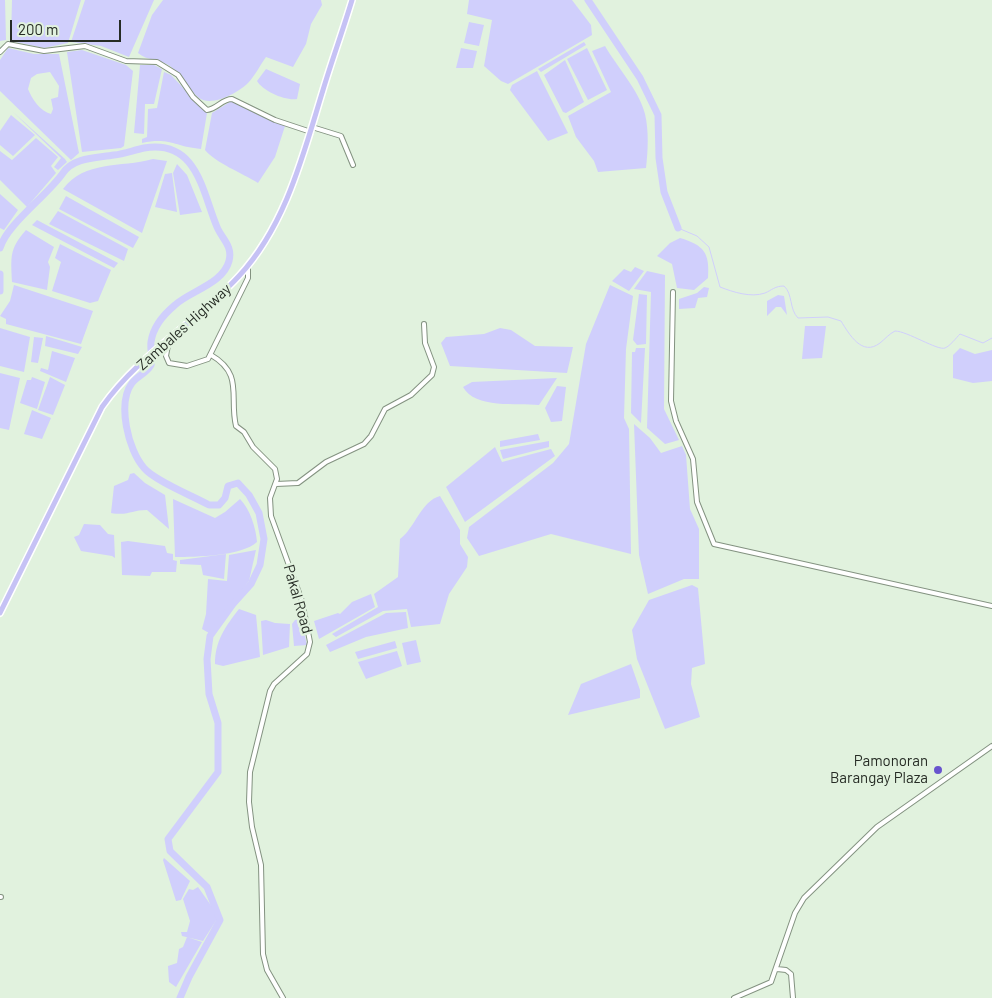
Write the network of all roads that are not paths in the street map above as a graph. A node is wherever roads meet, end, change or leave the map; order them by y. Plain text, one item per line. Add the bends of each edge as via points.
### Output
1 (352, 0) edge
2 (0, 52) edge
3 (311, 130) junction
4 (353, 164) dead end
5 (248, 265) junction
6 (673, 292) dead end
7 (424, 324) dead end
8 (169, 340) junction
9 (211, 355) junction
10 (276, 484) junction
11 (992, 606) edge
12 (0, 613) edge
13 (992, 746) edge
14 (777, 969) junction
15 (283, 998) edge
16 (734, 998) edge
17 (793, 998) edge

1 - 3 main road, Zambales Highway
2 - 3 street via 8,44 44,51 78,46 126,61 157,62 178,75 207,110 232,99 275,120
3 - 4 street via 341,136
3 - 5 main road, Zambales Highway via 283,209
5 - 8 main road, Zambales Highway via 210,306
5 - 9 street via 248,278
6 - 11 street via 672,412 693,458 697,502 714,544
7 - 10 street via 425,343 434,367 432,375 411,395 385,409 364,444 326,462 298,483
8 - 9 street via 166,359 174,365 196,365
8 - 12 main road, Zambales Highway via 111,394 97,414
9 - 10 street via 226,365 231,376 236,426 274,466
10 - 15 street, Pakal Road via 270,498 271,516 302,601 310,642 307,654 270,691 250,772 252,828 261,865 263,954 267,970
13 - 14 street via 877,827 804,898 795,913
14 - 16 street via 768,985
14 - 17 street via 791,974

